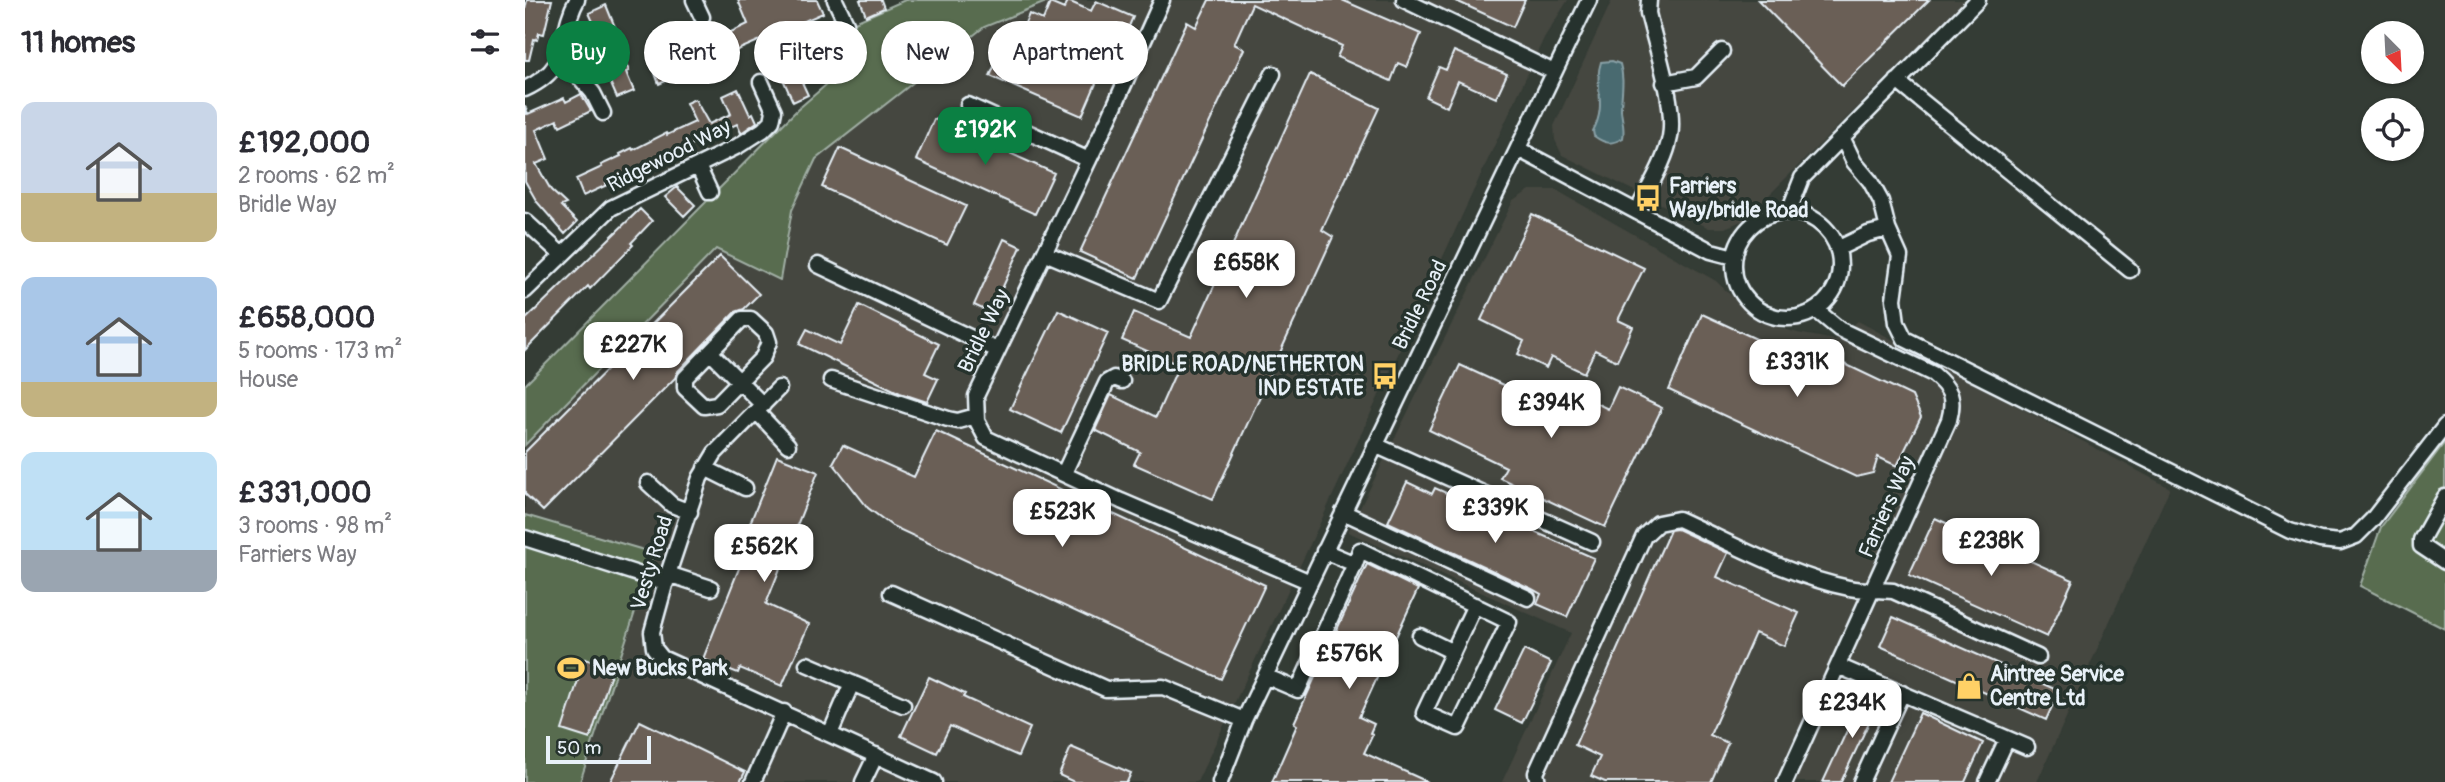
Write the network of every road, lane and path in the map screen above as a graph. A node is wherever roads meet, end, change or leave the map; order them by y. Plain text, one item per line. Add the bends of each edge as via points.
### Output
1 (577, 0) edge
2 (694, 0) edge
3 (835, 0) edge
4 (1162, 0) edge
5 (1404, 0) edge
6 (1589, 0) edge
7 (1649, 0) edge
8 (1978, 0) edge
9 (702, 18) dead end
10 (569, 21) edge
11 (845, 21) edge
12 (1722, 51) dead end
13 (1554, 72) junction
14 (1273, 74) dead end
15 (546, 76) edge
16 (1897, 82) junction
17 (1664, 83) junction
18 (586, 84) edge
19 (762, 84) edge
20 (525, 89) edge
21 (968, 105) dead end
22 (603, 113) dead end
23 (1842, 137) junction
24 (1518, 149) junction
25 (1089, 160) junction
26 (698, 166) junction
27 (710, 192) dead end
28 (1789, 211) junction
29 (1637, 212) junction
30 (525, 221) edge
31 (1888, 229) junction
32 (1839, 248) junction
33 (1045, 253) junction
34 (562, 254) junction
35 (1734, 257) junction
36 (818, 265) dead end
37 (2130, 270) dead end
38 (525, 290) edge
39 (1816, 310) junction
40 (997, 350) junction
41 (710, 352) junction
42 (739, 380) junction
43 (831, 380) dead end
44 (1122, 381) dead end
45 (779, 388) dead end
46 (760, 408) junction
47 (976, 416) junction
48 (2445, 426) edge
49 (1375, 445) junction
50 (788, 446) dead end
51 (705, 468) junction
52 (1064, 473) junction
53 (648, 482) dead end
54 (745, 488) dead end
55 (2445, 496) edge
56 (690, 512) junction
57 (1343, 512) junction
58 (525, 538) edge
59 (1592, 542) dead end
60 (1324, 551) junction
61 (2445, 562) edge
62 (1355, 564) junction
63 (667, 579) junction
64 (1310, 582) junction
65 (711, 588) dead end
66 (1873, 588) junction
67 (891, 593) dead end
68 (1528, 598) dead end
69 (1475, 606) junction
70 (1420, 636) dead end
71 (1453, 652) junction
72 (2038, 657) dead end
73 (807, 664) dead end
74 (1838, 666) junction
75 (1265, 676) junction
76 (852, 683) junction
77 (1902, 693) junction
78 (903, 705) dead end
79 (784, 712) junction
80 (1244, 720) junction
81 (830, 734) junction
82 (2007, 739) junction
83 (2027, 747) dead end
84 (876, 755) junction
85 (1225, 780) edge
86 (753, 782) edge
87 (863, 782) edge
88 (934, 782) edge
89 (1538, 782) edge
90 (1785, 782) edge
91 (1861, 782) edge
92 (1987, 782) edge

1 - 10 street
2 - 9 street
3 - 11 street
4 - 25 street, Bridle Way
5 - 13 street
6 - 13 street, Bridle Road
7 - 17 street
8 - 16 street
12 - 17 street via 1696,77
13 - 24 street, Bridle Road
14 - 33 street via 1159,301
15 - 20 street
16 - 23 street
16 - 37 street
17 - 29 street via 1671,113 1670,135
18 - 22 street
19 - 26 street, Ridgewood Way via 774,111 772,121 738,146
21 - 25 street
23 - 28 street via 1803,178
23 - 31 street via 1881,201
24 - 29 street
24 - 49 street, Bridle Road
25 - 33 street, Bridle Way
26 - 27 street
26 - 34 street, Ridgewood Way via 620,201
28 - 32 street via 1813,218 1828,229
28 - 35 street via 1763,217 1749,227
29 - 35 street via 1711,251
30 - 34 street
31 - 32 street
31 - 48 street via 1900,256 1894,299 1905,339 2290,531 2340,542 2356,536
32 - 39 street via 1838,282
33 - 40 street, Bridle Way
34 - 38 street, Ridgewood Way
35 - 39 street via 1738,286 1748,302 1763,313 1795,318
36 - 40 street
39 - 66 street, Farriers Way via 1839,329 1933,374 1946,385 1953,404
40 - 47 street, Bridle Way via 976,396
41 - 42 street
41 - 42 street via 685,377 685,388 704,406 717,404
41 - 42 street via 742,319 751,319 766,333 769,342 763,357
42 - 46 street
43 - 47 street via 948,419
44 - 52 street via 1114,378 1107,382
45 - 46 street, Vesty Road
46 - 50 street
46 - 51 street, Vesty Road
47 - 52 street via 986,438
49 - 57 street, Bridle Road
49 - 59 street
51 - 54 street
51 - 56 street, Vesty Road
52 - 64 street
53 - 56 street via 672,505
55 - 61 street via 2421,546
56 - 63 street, Vesty Road
57 - 60 street, Bridle Road
57 - 68 street
58 - 63 street
60 - 62 street
60 - 64 street, Bridle Road
62 - 69 street via 1360,550
62 - 75 street via 1298,690
63 - 65 street
63 - 79 street, Vesty Road via 652,632 654,648 662,658
64 - 75 street, Bridle Road
66 - 72 street via 1893,591
66 - 74 street, Farriers Way
66 - 89 street via 1853,589 1800,575 1678,519 1658,523 1638,549 1536,774
67 - 80 street via 1106,689 1163,687
69 - 71 street
69 - 71 street via 1509,622 1458,728 1424,713
70 - 71 street
73 - 76 street
74 - 77 street
74 - 90 street, Farriers Way
75 - 80 street, Bridle Road
76 - 78 street
76 - 81 street
77 - 82 street
77 - 91 street
79 - 81 street, Vesty Road
79 - 86 street
80 - 85 street, Bridle Road
81 - 84 street, Vesty Road
82 - 83 street
82 - 92 street
84 - 87 street
84 - 88 street, Vesty Road

